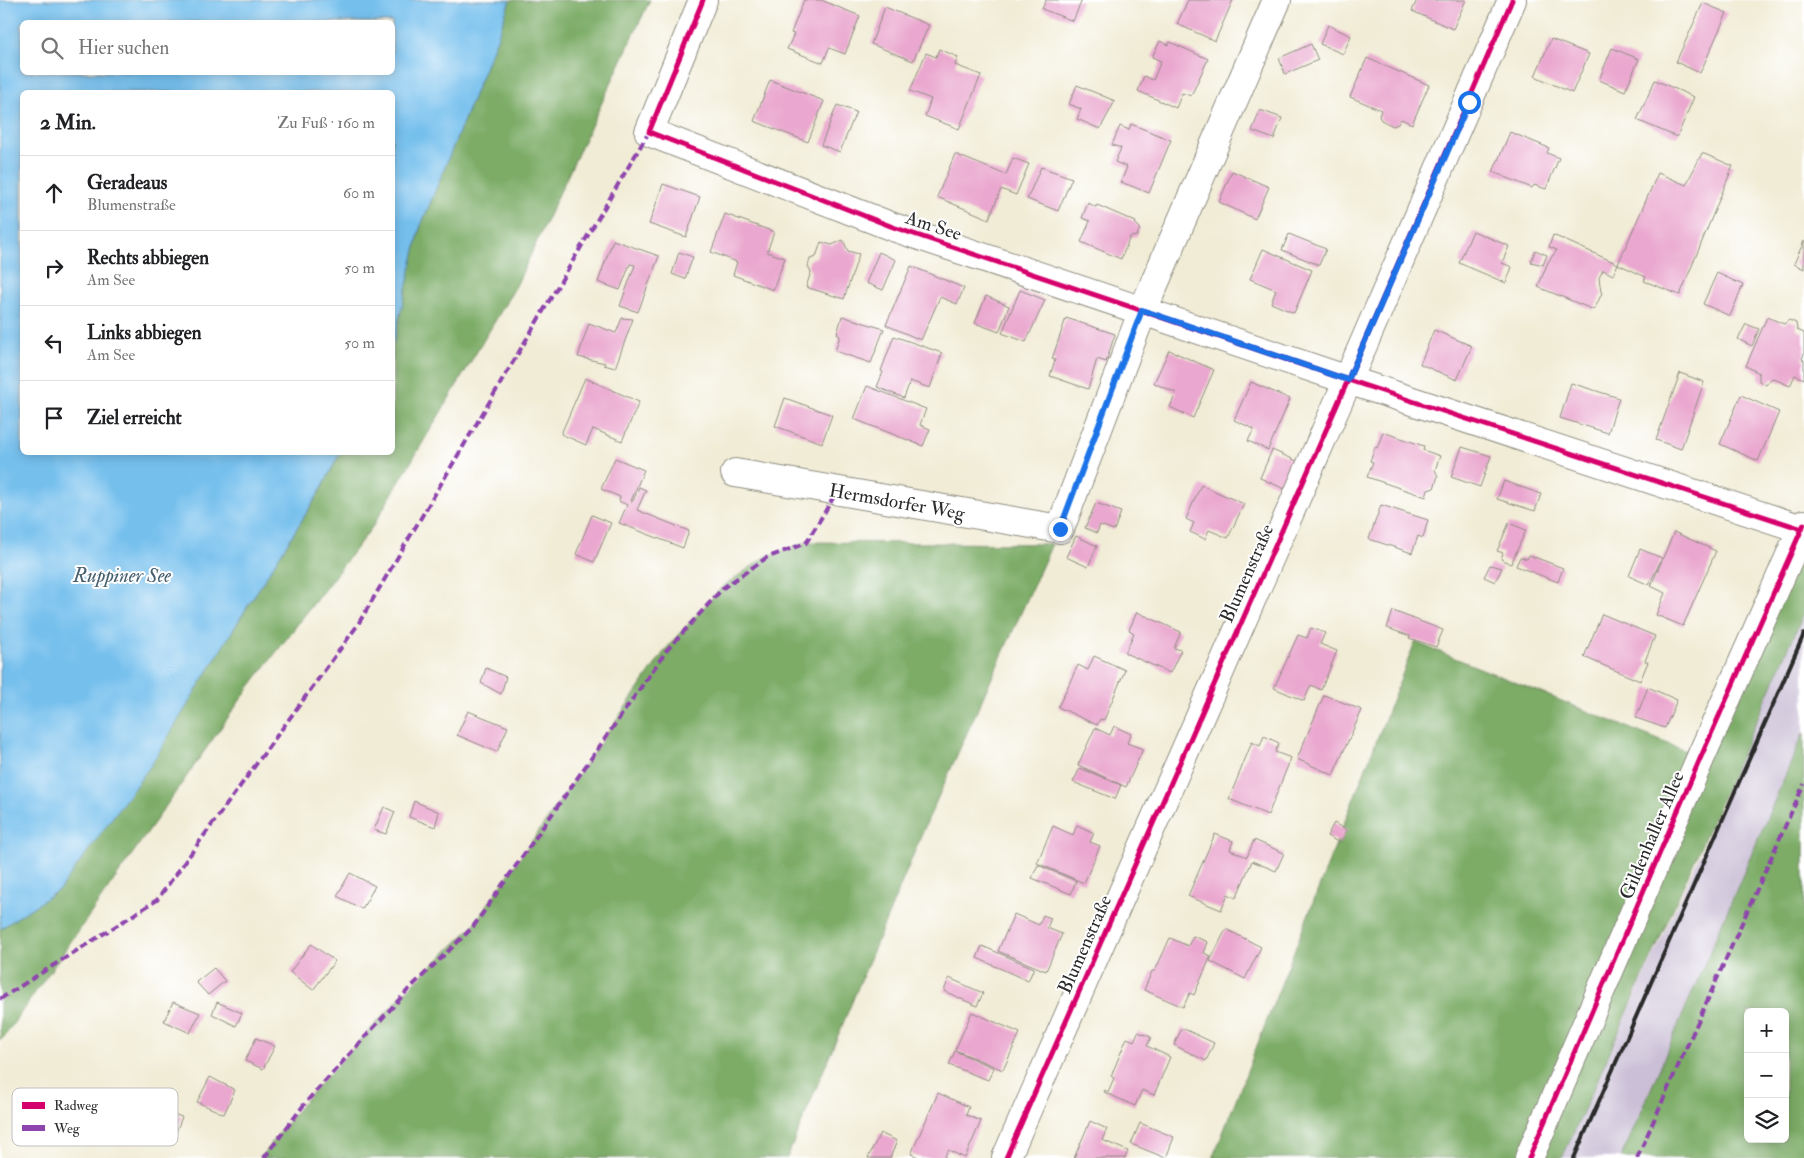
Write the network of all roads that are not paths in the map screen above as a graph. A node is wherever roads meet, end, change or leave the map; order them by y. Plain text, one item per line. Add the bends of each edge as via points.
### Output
1 (703, 0) edge
2 (1278, 0) edge
3 (1512, 0) edge
4 (1142, 310) junction
5 (1348, 380) junction
6 (735, 473) dead end
7 (1803, 526) edge
8 (1006, 1158) edge
9 (1529, 1158) edge

1 - 4 street, Am See via 649,132 893,227
2 - 4 street
3 - 5 street, Blumenstraße
4 - 5 street, Am See
4 - 6 street, Hermsdorfer Weg via 1060,529
5 - 7 street, Am See
5 - 8 street, Blumenstraße
7 - 9 street, Gildenhaller Allee

